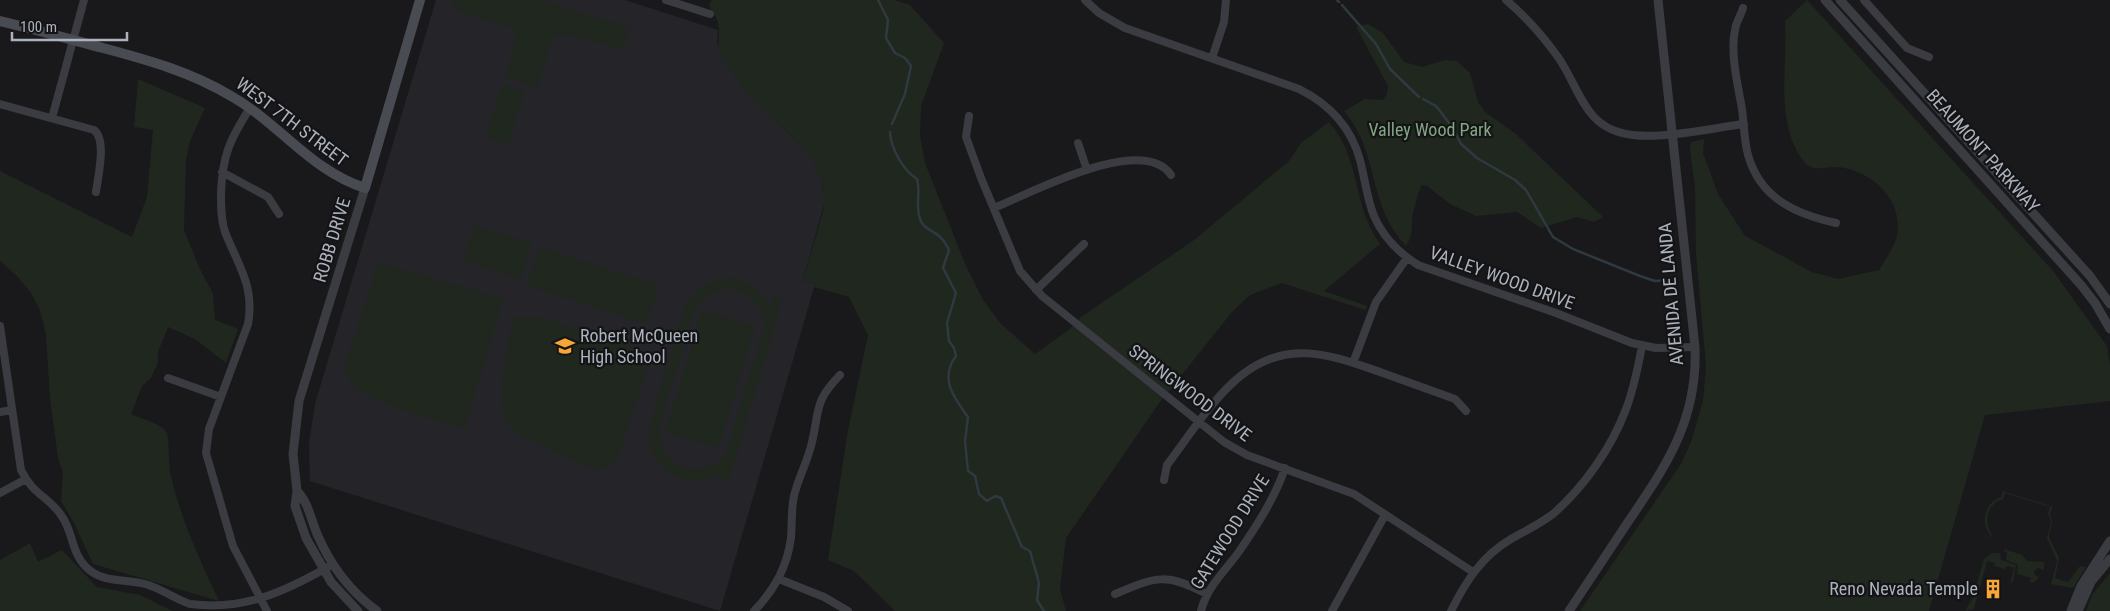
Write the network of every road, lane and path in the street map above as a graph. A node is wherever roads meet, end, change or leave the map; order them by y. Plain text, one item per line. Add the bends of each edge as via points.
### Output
1 (84, 0) edge
2 (420, 0) edge
3 (666, 0) edge
4 (1086, 0) edge
5 (1226, 0) edge
6 (1506, 0) edge
7 (1658, 0) edge
8 (1825, 0) edge
9 (1840, 0) edge
10 (1864, 0) edge
11 (1743, 8) dead end
12 (710, 14) dead end
13 (0, 21) edge
14 (74, 40) junction
15 (1929, 57) dead end
16 (1212, 58) junction
17 (0, 104) edge
18 (250, 108) junction
19 (969, 116) dead end
20 (52, 118) junction
21 (1744, 124) junction
22 (1673, 133) junction
23 (1078, 143) dead end
24 (1087, 170) junction
25 (222, 172) junction
26 (1171, 175) dead end
27 (365, 188) junction
28 (96, 192) dead end
29 (994, 208) junction
30 (278, 214) dead end
31 (1836, 223) dead end
32 (1084, 244) dead end
33 (1407, 258) junction
34 (1036, 290) junction
35 (2110, 304) edge
36 (0, 326) edge
37 (2110, 329) edge
38 (1642, 346) junction
39 (1695, 347) junction
40 (1353, 363) junction
41 (840, 374) dead end
42 (168, 378) dead end
43 (221, 397) junction
44 (12, 410) junction
45 (1466, 411) dead end
46 (0, 412) edge
47 (1199, 423) junction
48 (1285, 468) junction
49 (26, 479) junction
50 (1164, 480) dead end
51 (296, 491) junction
52 (0, 493) edge
53 (1385, 515) junction
54 (2110, 541) edge
55 (2110, 560) edge
56 (333, 564) junction
57 (323, 570) junction
58 (1473, 572) junction
59 (779, 580) junction
60 (1115, 594) dead end
61 (1207, 594) junction
62 (262, 602) junction
63 (268, 611) edge
64 (358, 611) edge
65 (377, 611) edge
66 (754, 611) edge
67 (848, 611) edge
68 (1200, 611) edge
69 (1332, 611) edge
70 (1451, 611) edge
71 (1569, 611) edge
72 (2071, 611) edge
73 (2078, 611) edge

1 - 14 street
2 - 27 main road, ROBB DRIVE
3 - 12 street
4 - 16 street, VALLEY WOOD DRIVE via 1099,13 1125,28
5 - 16 street via 1224,22
6 - 22 street via 1556,55 1580,100 1602,124 1633,135
7 - 22 street, AVENIDA DE LANDA
8 - 37 street, BEAUMONT PARKWAY via 2081,285 2096,303
9 - 35 street, BEAUMONT PARKWAY via 2090,276
10 - 15 street via 1908,48
11 - 21 street via 1735,30 1736,84
13 - 14 main road, WEST 7TH STREET
14 - 18 main road, WEST 7TH STREET via 188,74
14 - 20 street
16 - 33 street, VALLEY WOOD DRIVE via 1299,89 1332,111 1355,146 1375,217 1390,242
17 - 20 street
18 - 25 street via 231,138
18 - 27 main road, WEST 7TH STREET via 318,165 344,181
19 - 29 street, SPRINGWOOD DRIVE via 966,127 969,148
20 - 28 street via 94,130 100,137
21 - 22 street
21 - 31 street via 1748,154 1758,179 1776,200 1807,216
22 - 39 street, AVENIDA DE LANDA
23 - 24 street
24 - 26 street via 1122,160 1143,160 1159,163
24 - 29 street
25 - 30 street via 268,197
25 - 43 street via 222,220 246,278 251,301 248,324
27 - 51 street, ROBB DRIVE via 299,401 293,441
29 - 34 street, SPRINGWOOD DRIVE via 1020,271
32 - 34 street
33 - 38 street, VALLEY WOOD DRIVE via 1430,271 1538,306
33 - 40 street via 1376,302
34 - 47 street, SPRINGWOOD DRIVE
36 - 44 street
38 - 39 street, VALLEY WOOD DRIVE
38 - 58 street via 1626,410 1590,472 1552,515 1496,549
39 - 71 street, AVENIDA DE LANDA via 1693,391 1674,451
40 - 45 street via 1456,399
40 - 47 street via 1333,356 1305,353 1266,361 1231,384
41 - 59 street via 824,391 818,408 812,444 794,496 789,551
42 - 43 street
43 - 62 street via 207,441 208,465 233,546
44 - 46 street
44 - 49 street via 18,458
47 - 48 street, SPRINGWOOD DRIVE via 1235,449
47 - 50 street via 1167,465
48 - 53 street, SPRINGWOOD DRIVE via 1340,487
48 - 61 street, GATEWOOD DRIVE via 1277,491
49 - 52 street
49 - 62 street via 60,514 79,559 101,577 148,585 192,605 232,608
51 - 56 street, ROBB DRIVE via 304,500
51 - 57 street, ROBB DRIVE via 294,502 298,516
53 - 58 street, SPRINGWOOD DRIVE
53 - 69 street
54 - 72 street via 2081,586
55 - 73 street via 2091,582
56 - 57 street
56 - 65 street, ROBB DRIVE via 358,595
57 - 62 street
57 - 64 street, ROBB DRIVE
58 - 70 street
59 - 66 street
59 - 67 street via 824,597
60 - 61 street via 1142,582 1163,578 1185,583
61 - 68 street, GATEWOOD DRIVE
62 - 63 street

